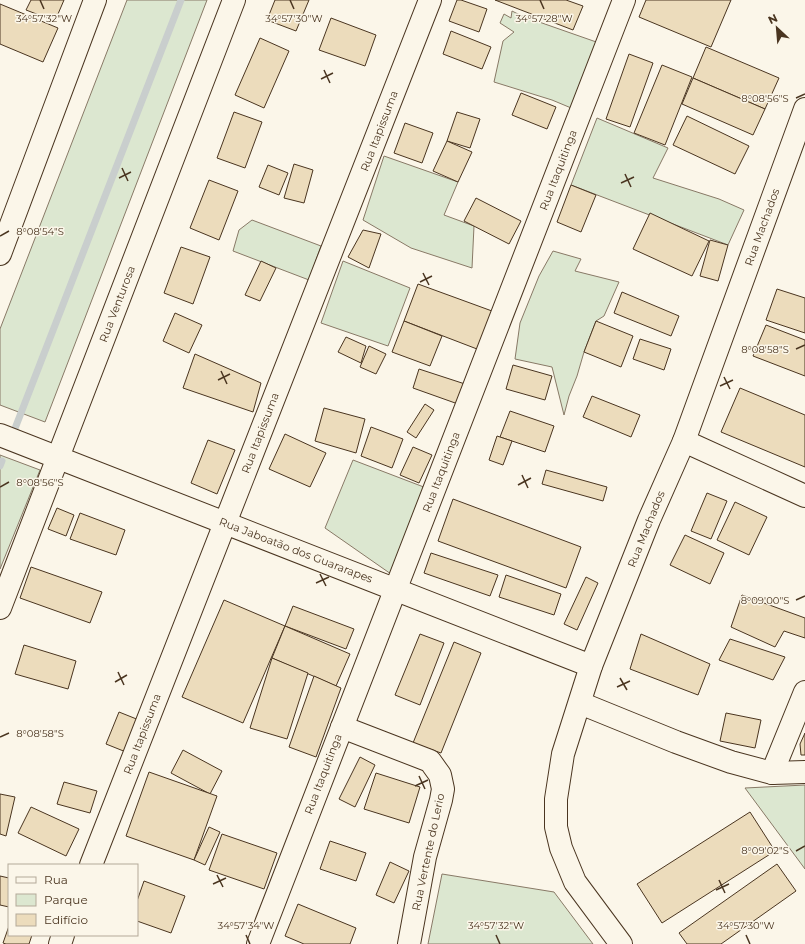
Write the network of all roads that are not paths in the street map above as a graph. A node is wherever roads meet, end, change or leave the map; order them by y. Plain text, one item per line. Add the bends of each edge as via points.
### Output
1 (95, 0) edge
2 (234, 0) edge
3 (430, 0) edge
4 (624, 0) edge
5 (805, 109) edge
6 (0, 254) edge
7 (0, 435) edge
8 (684, 441) junction
9 (57, 457) junction
10 (805, 496) edge
11 (225, 523) junction
12 (395, 589) junction
13 (0, 608) edge
14 (591, 666) junction
15 (805, 692) edge
16 (580, 703) junction
17 (342, 727) junction
18 (805, 772) edge
19 (772, 773) junction
20 (91, 864) edge
21 (258, 944) edge
22 (409, 944) edge
23 (621, 944) edge

1 - 6 street
2 - 9 street, Rua Venturosa
3 - 11 street, Rua Itapissuma
4 - 12 street, Rua Itaquitinga
5 - 8 street, Rua Machados
7 - 9 street, Rua Jaboatão dos Guararapes
8 - 10 street
8 - 14 street, Rua Machados via 649,520
9 - 11 street, Rua Jaboatão dos Guararapes
9 - 13 street, Rua Venturosa
11 - 12 street, Rua Jaboatão dos Guararapes
11 - 20 street, Rua Itapissuma
12 - 14 street, Rua Jaboatão dos Guararapes
12 - 17 street, Rua Itaquitinga
14 - 16 street, Rua Machados
15 - 19 street
16 - 19 street via 731,762
16 - 23 street, Rua Machados via 563,754 556,799 556,827 561,848 575,882
17 - 21 street, Rua Itaquitinga
17 - 22 street, Rua Vertente do Lerio via 430,761 440,775 441,800 426,857
18 - 19 street

